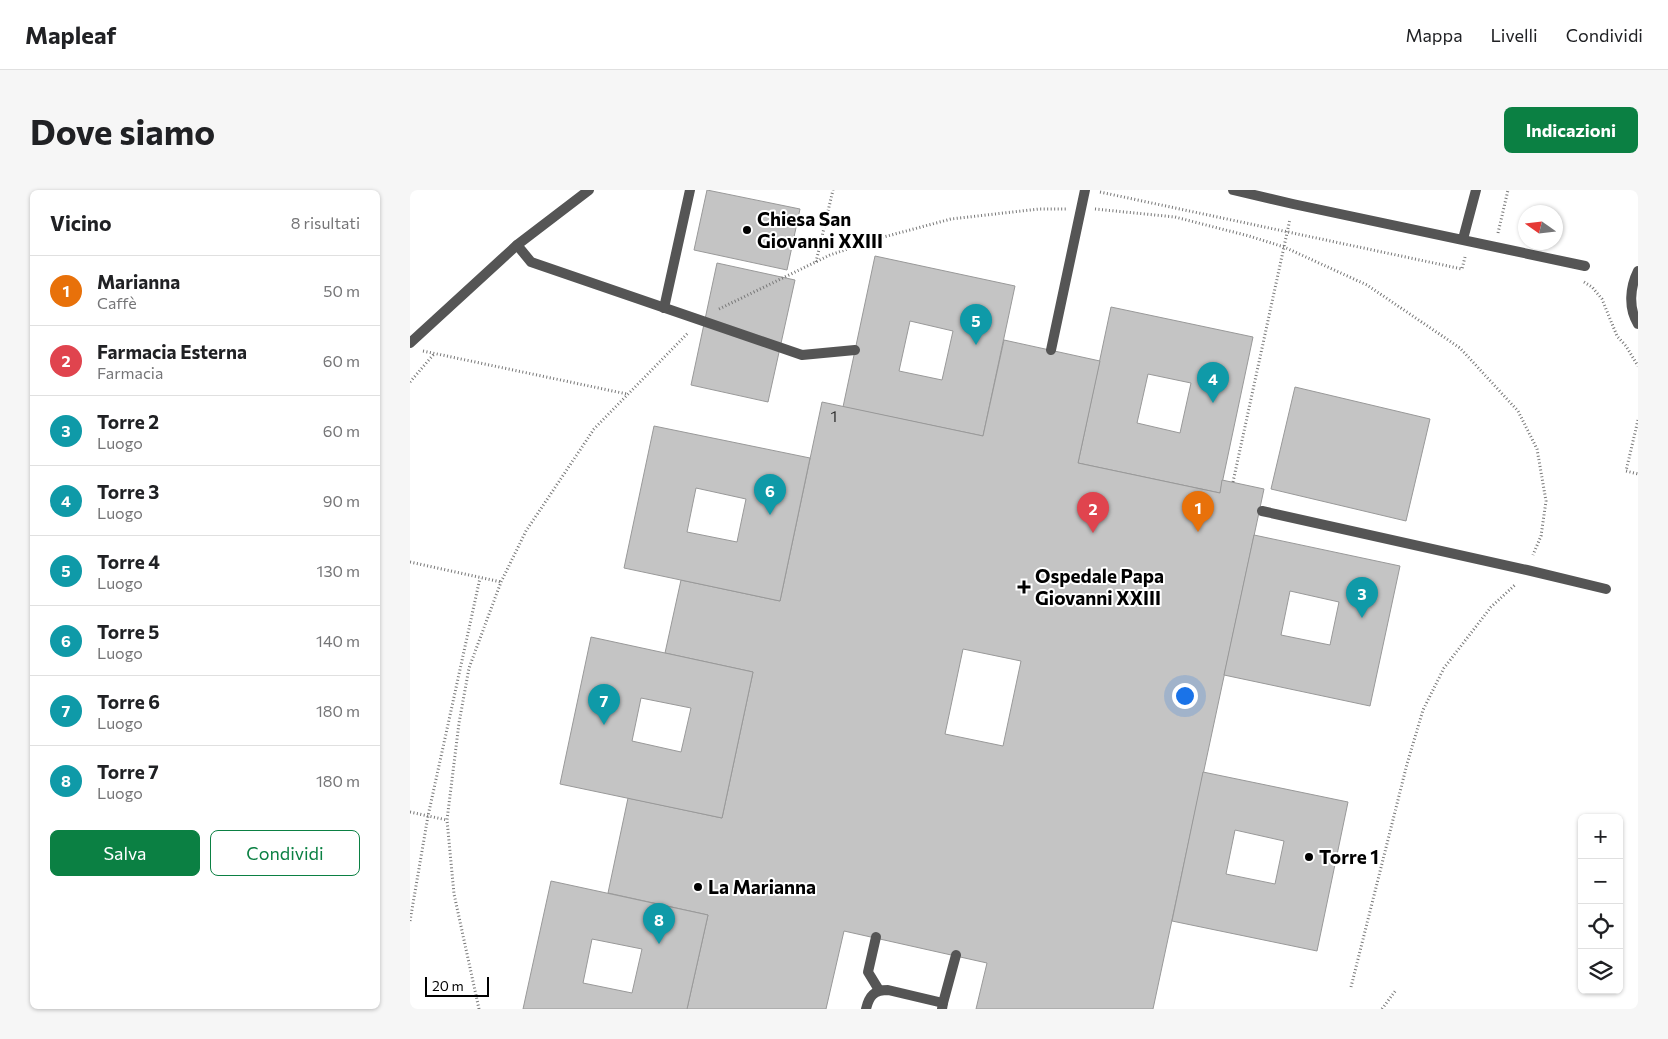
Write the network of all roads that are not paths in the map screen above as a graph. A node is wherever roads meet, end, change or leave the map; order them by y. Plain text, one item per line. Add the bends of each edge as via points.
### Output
1 (589, 190) edge
2 (690, 190) edge
3 (1085, 190) edge
4 (1233, 190) edge
5 (1476, 190) edge
6 (1463, 239) junction
7 (517, 245) junction
8 (1585, 266) dead end
9 (1638, 272) edge
10 (664, 308) junction
11 (1638, 324) edge
12 (410, 343) edge
13 (855, 350) dead end
14 (1051, 350) dead end
15 (1262, 511) dead end
16 (1606, 589) dead end
17 (876, 937) dead end
18 (956, 955) dead end
19 (879, 990) junction
20 (943, 1006) edge
21 (866, 1009) edge

1 - 7 street
2 - 10 street
3 - 14 street
4 - 6 street
5 - 6 street
6 - 8 street
7 - 10 street via 531,262
7 - 12 street
9 - 11 street via 1631,303
10 - 13 street via 802,355
15 - 16 street
17 - 19 street via 868,972
18 - 20 street
19 - 20 street
19 - 21 street via 872,994

